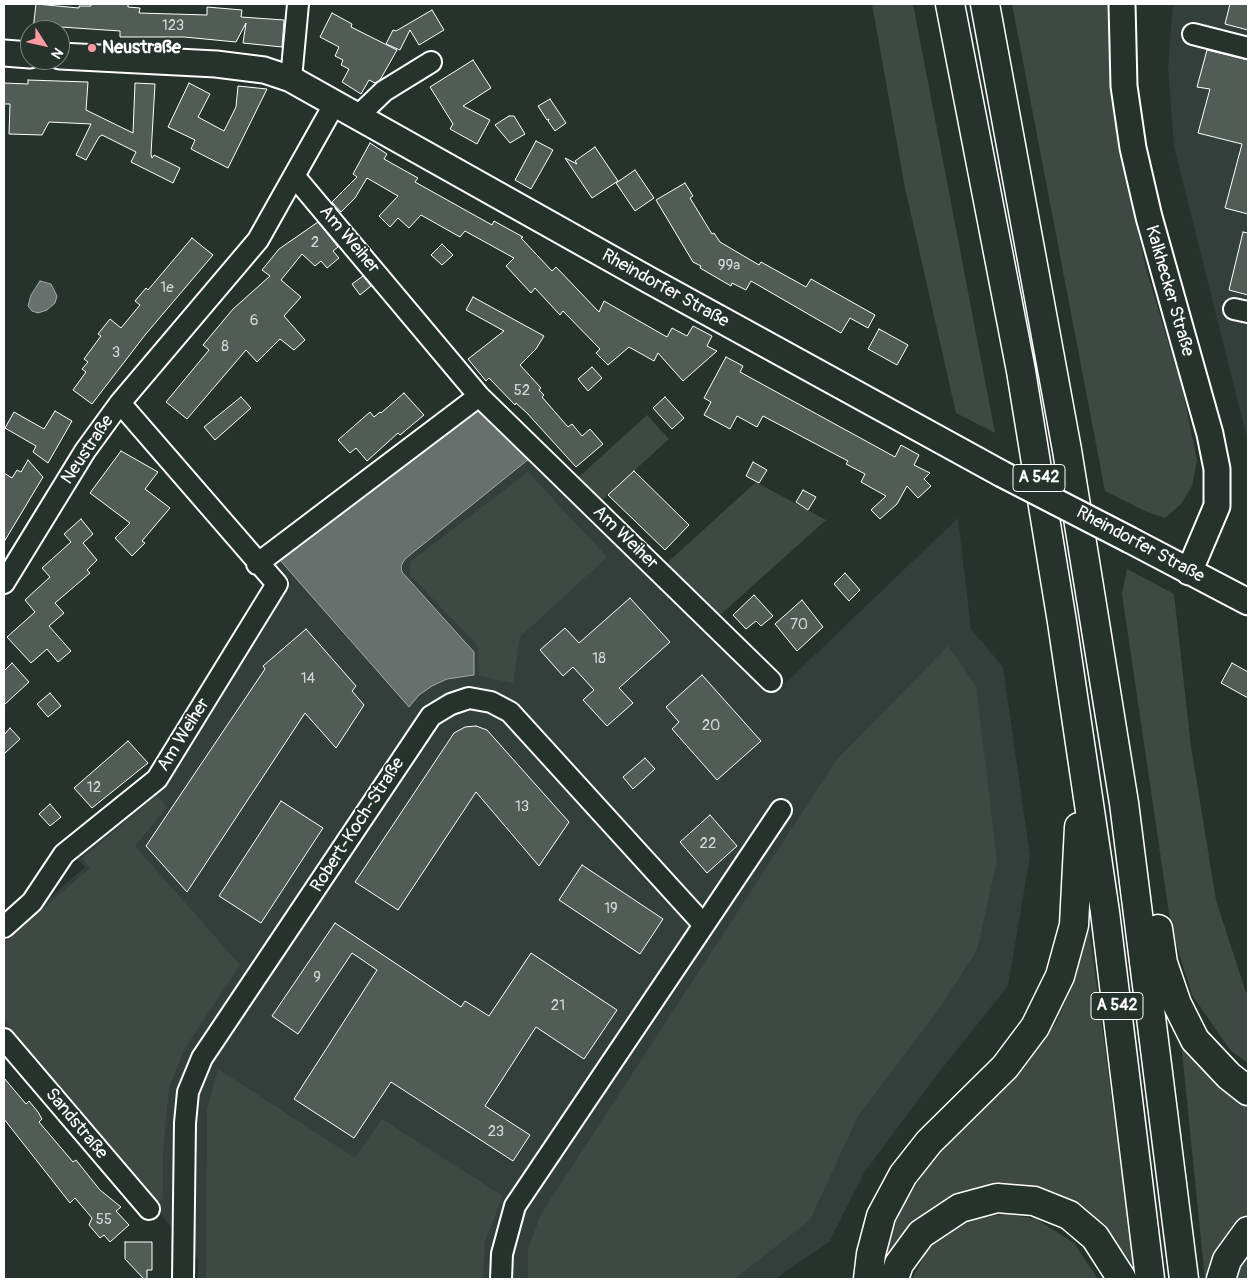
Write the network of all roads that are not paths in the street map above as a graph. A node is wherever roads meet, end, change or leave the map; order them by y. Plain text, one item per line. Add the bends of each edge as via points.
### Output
1 (298, 4) edge
2 (950, 4) edge
3 (985, 4) edge
4 (1122, 4) edge
5 (1193, 34) dead end
6 (1248, 48) edge
7 (4, 53) edge
8 (20, 54) edge
9 (70, 57) edge
10 (431, 62) dead end
11 (291, 78) junction
12 (335, 103) junction
13 (358, 116) junction
14 (295, 177) junction
15 (479, 396) junction
16 (120, 403) junction
17 (257, 564) junction
18 (1189, 572) junction
19 (4, 583) edge
20 (1248, 602) edge
21 (771, 681) dead end
22 (1079, 733) junction
23 (1124, 803) junction
24 (781, 810) dead end
25 (704, 925) junction
26 (4, 926) edge
27 (4, 1039) edge
28 (1248, 1091) edge
29 (149, 1209) dead end
30 (1248, 1231) edge
31 (183, 1279) edge
32 (501, 1279) edge
33 (868, 1279) edge
34 (894, 1279) edge
35 (1122, 1279) edge
36 (1150, 1279) edge
37 (1184, 1279) edge
38 (1221, 1279) edge

1 - 11 street
2 - 22 highway, A 542 via 1021,371
3 - 23 highway, A 542 via 1067,450
4 - 18 main road, Kalkhecker Straße via 1124,86 1134,148 1149,217 1217,469 1217,506
5 - 6 street
7 - 8 main road
9 - 11 main road, Rheindorfer Straße via 216,64 264,70
10 - 13 street via 384,91
11 - 12 main road, Rheindorfer Straße
12 - 13 main road, Rheindorfer Straße
12 - 14 street, Neustraße
13 - 18 main road, Rheindorfer Straße, bridge via 1002,474
14 - 15 street, Am Weiher
14 - 16 street, Neustraße via 258,240
15 - 17 street
15 - 21 street, Am Weiher
16 - 17 street, Am Weiher
16 - 19 street, Neustraße via 85,452
17 - 26 street, Am Weiher via 277,584 157,778 64,854 32,902
18 - 20 main road, Rheindorfer Straße
22 - 33 highway via 1079,854 1074,925 1060,976 1035,1027 1005,1067 929,1142 903,1175 881,1216
22 - 36 highway, A 542 via 1105,912
23 - 28 highway via 1143,850 1163,963 1177,1004 1195,1040
23 - 37 highway, A 542
24 - 25 street
25 - 31 street, Robert-Koch-Straße via 510,712 491,702 469,698 431,716 202,1058 188,1092
25 - 32 street via 515,1206 502,1254
27 - 29 street, Sandstraße
30 - 38 highway via 1227,1260
34 - 35 highway via 899,1264 920,1234 960,1208 997,1198 1034,1201 1069,1215 1095,1237

